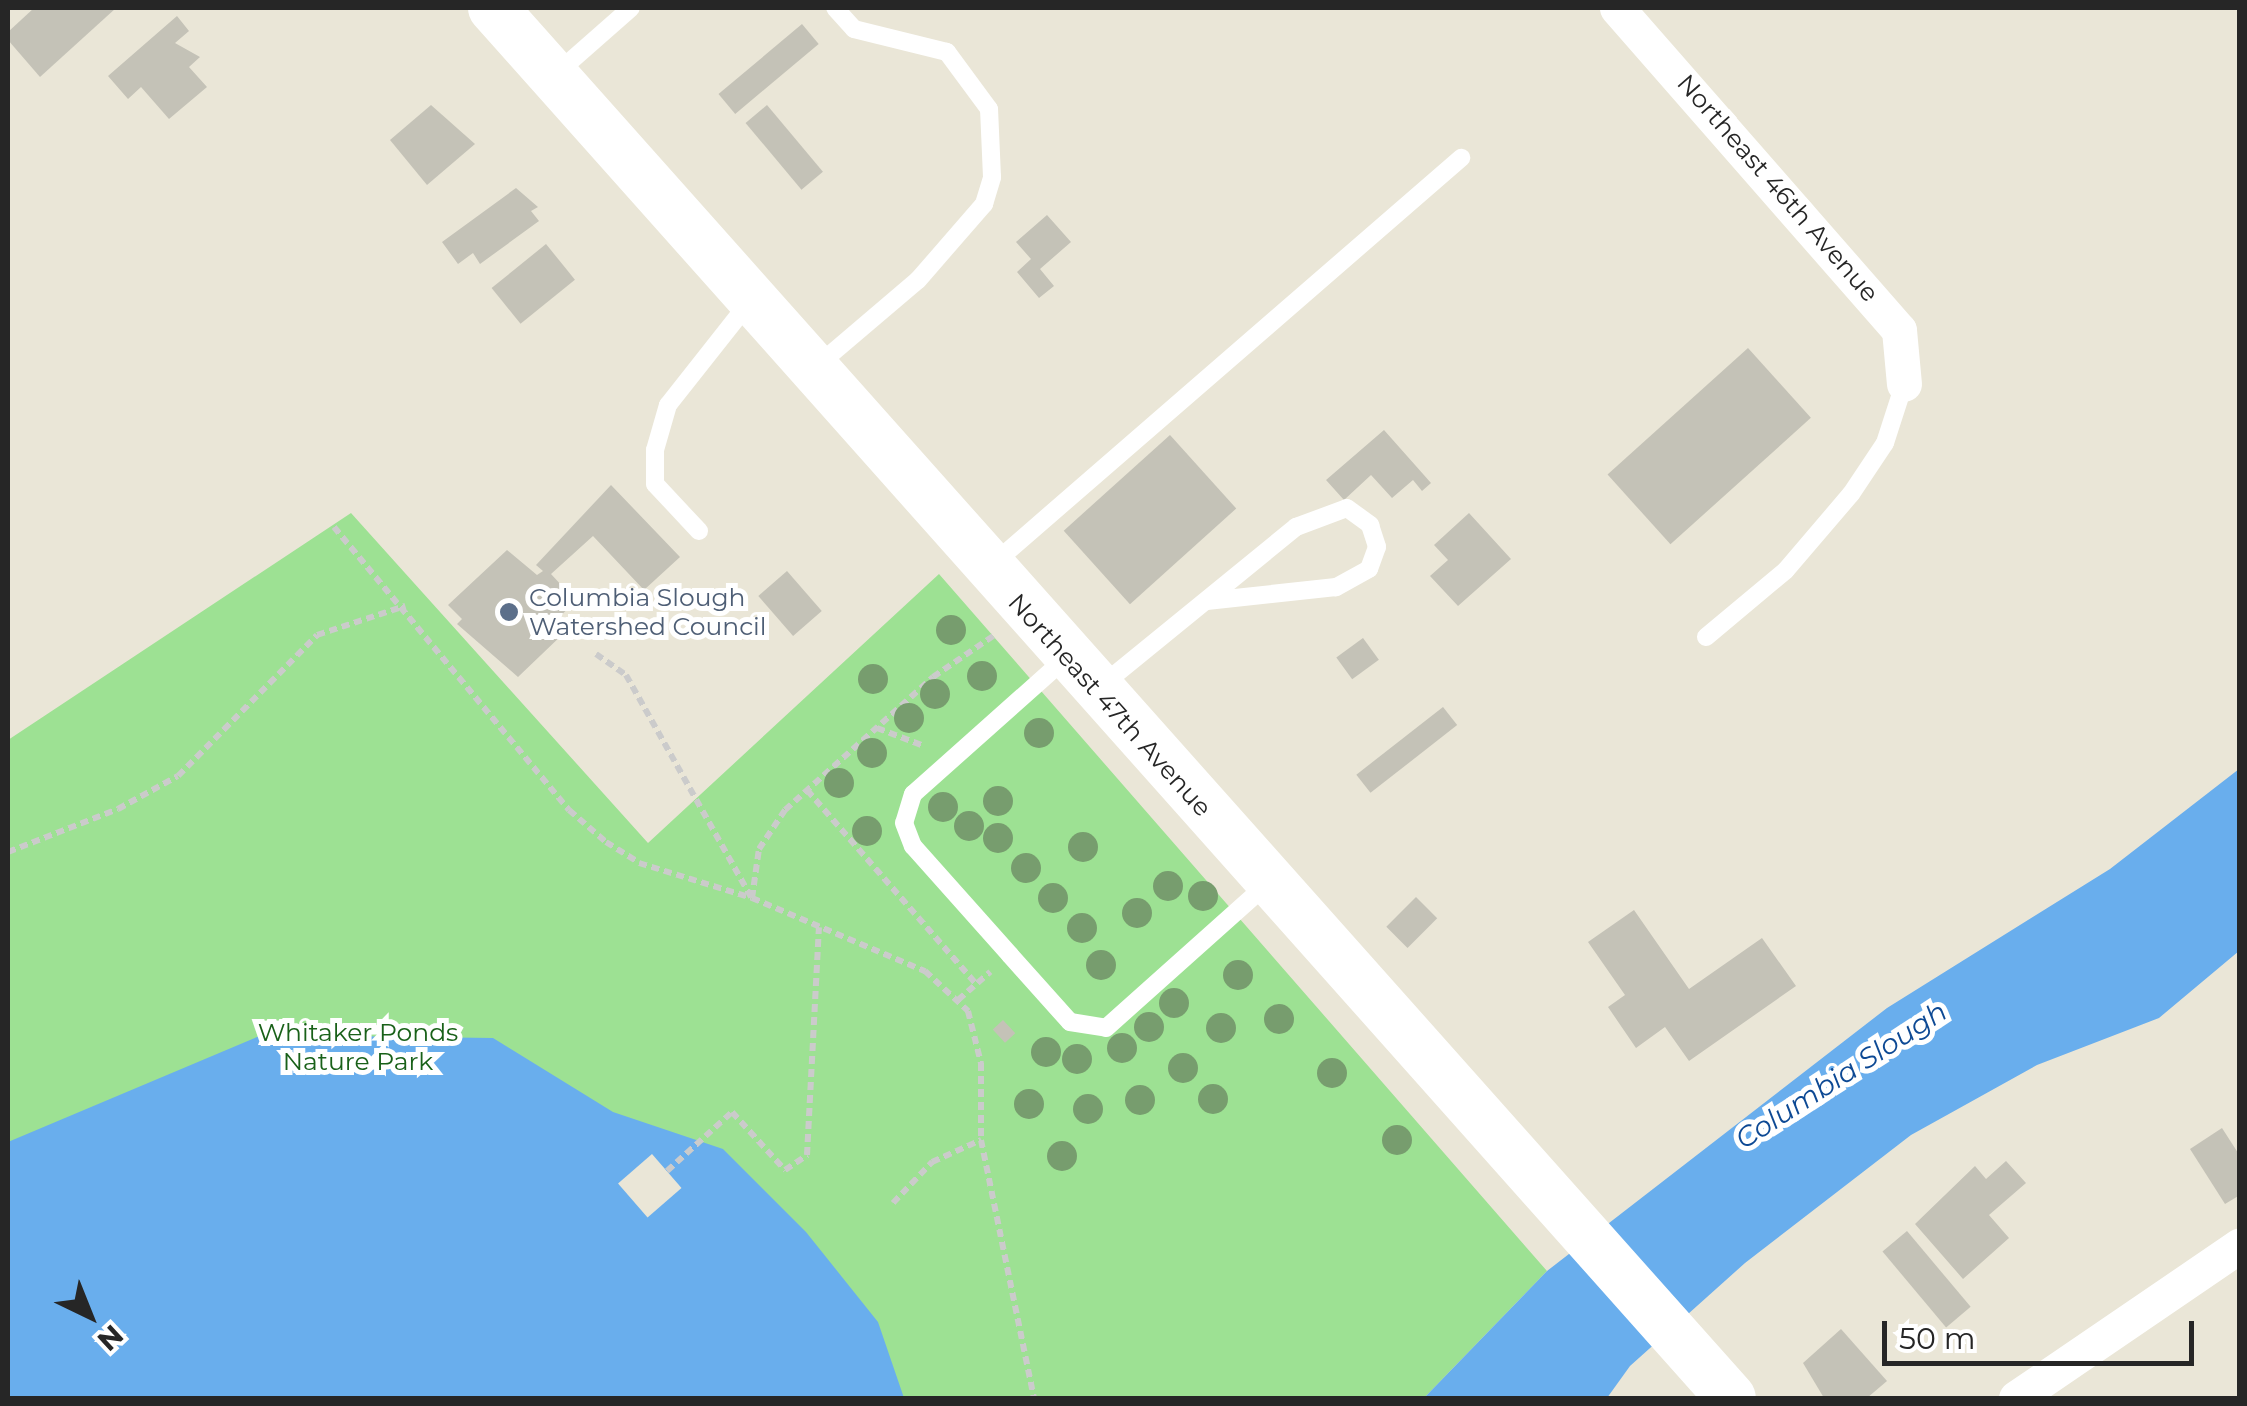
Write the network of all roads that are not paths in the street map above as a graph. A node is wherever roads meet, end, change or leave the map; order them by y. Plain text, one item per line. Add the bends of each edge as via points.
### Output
1 (493, 8) edge
2 (631, 8) edge
3 (836, 8) edge
4 (1617, 8) edge
5 (553, 76) junction
6 (1461, 158) dead end
7 (750, 300) junction
8 (812, 370) junction
9 (1904, 384) joint
10 (699, 531) dead end
11 (988, 568) junction
12 (1207, 601) junction
13 (1706, 637) dead end
14 (1082, 673) junction
15 (1268, 883) junction
16 (2237, 1252) edge
17 (1732, 1398) edge
18 (2016, 1398) edge

1 - 5 street, Northeast 47th Avenue
2 - 5 lane
3 - 8 lane via 854,29 948,52 989,109 992,177 984,204 918,280
4 - 9 street, Northeast 46th Avenue via 1899,330
5 - 7 street, Northeast 47th Avenue
6 - 11 lane
7 - 8 street, Northeast 47th Avenue
7 - 10 lane via 668,405 655,450 655,484
8 - 11 street, Northeast 47th Avenue
9 - 13 lane via 1885,442 1851,494 1786,570
11 - 14 street, Northeast 47th Avenue
12 - 12 lane via 1296,526 1328,510 1347,508 1370,526 1376,547 1368,568 1336,586
12 - 14 lane
14 - 15 street, Northeast 47th Avenue
14 - 15 lane via 954,757 913,794 904,823 913,846 1070,1022 1106,1028
15 - 17 street, Northeast 47th Avenue
16 - 18 street

